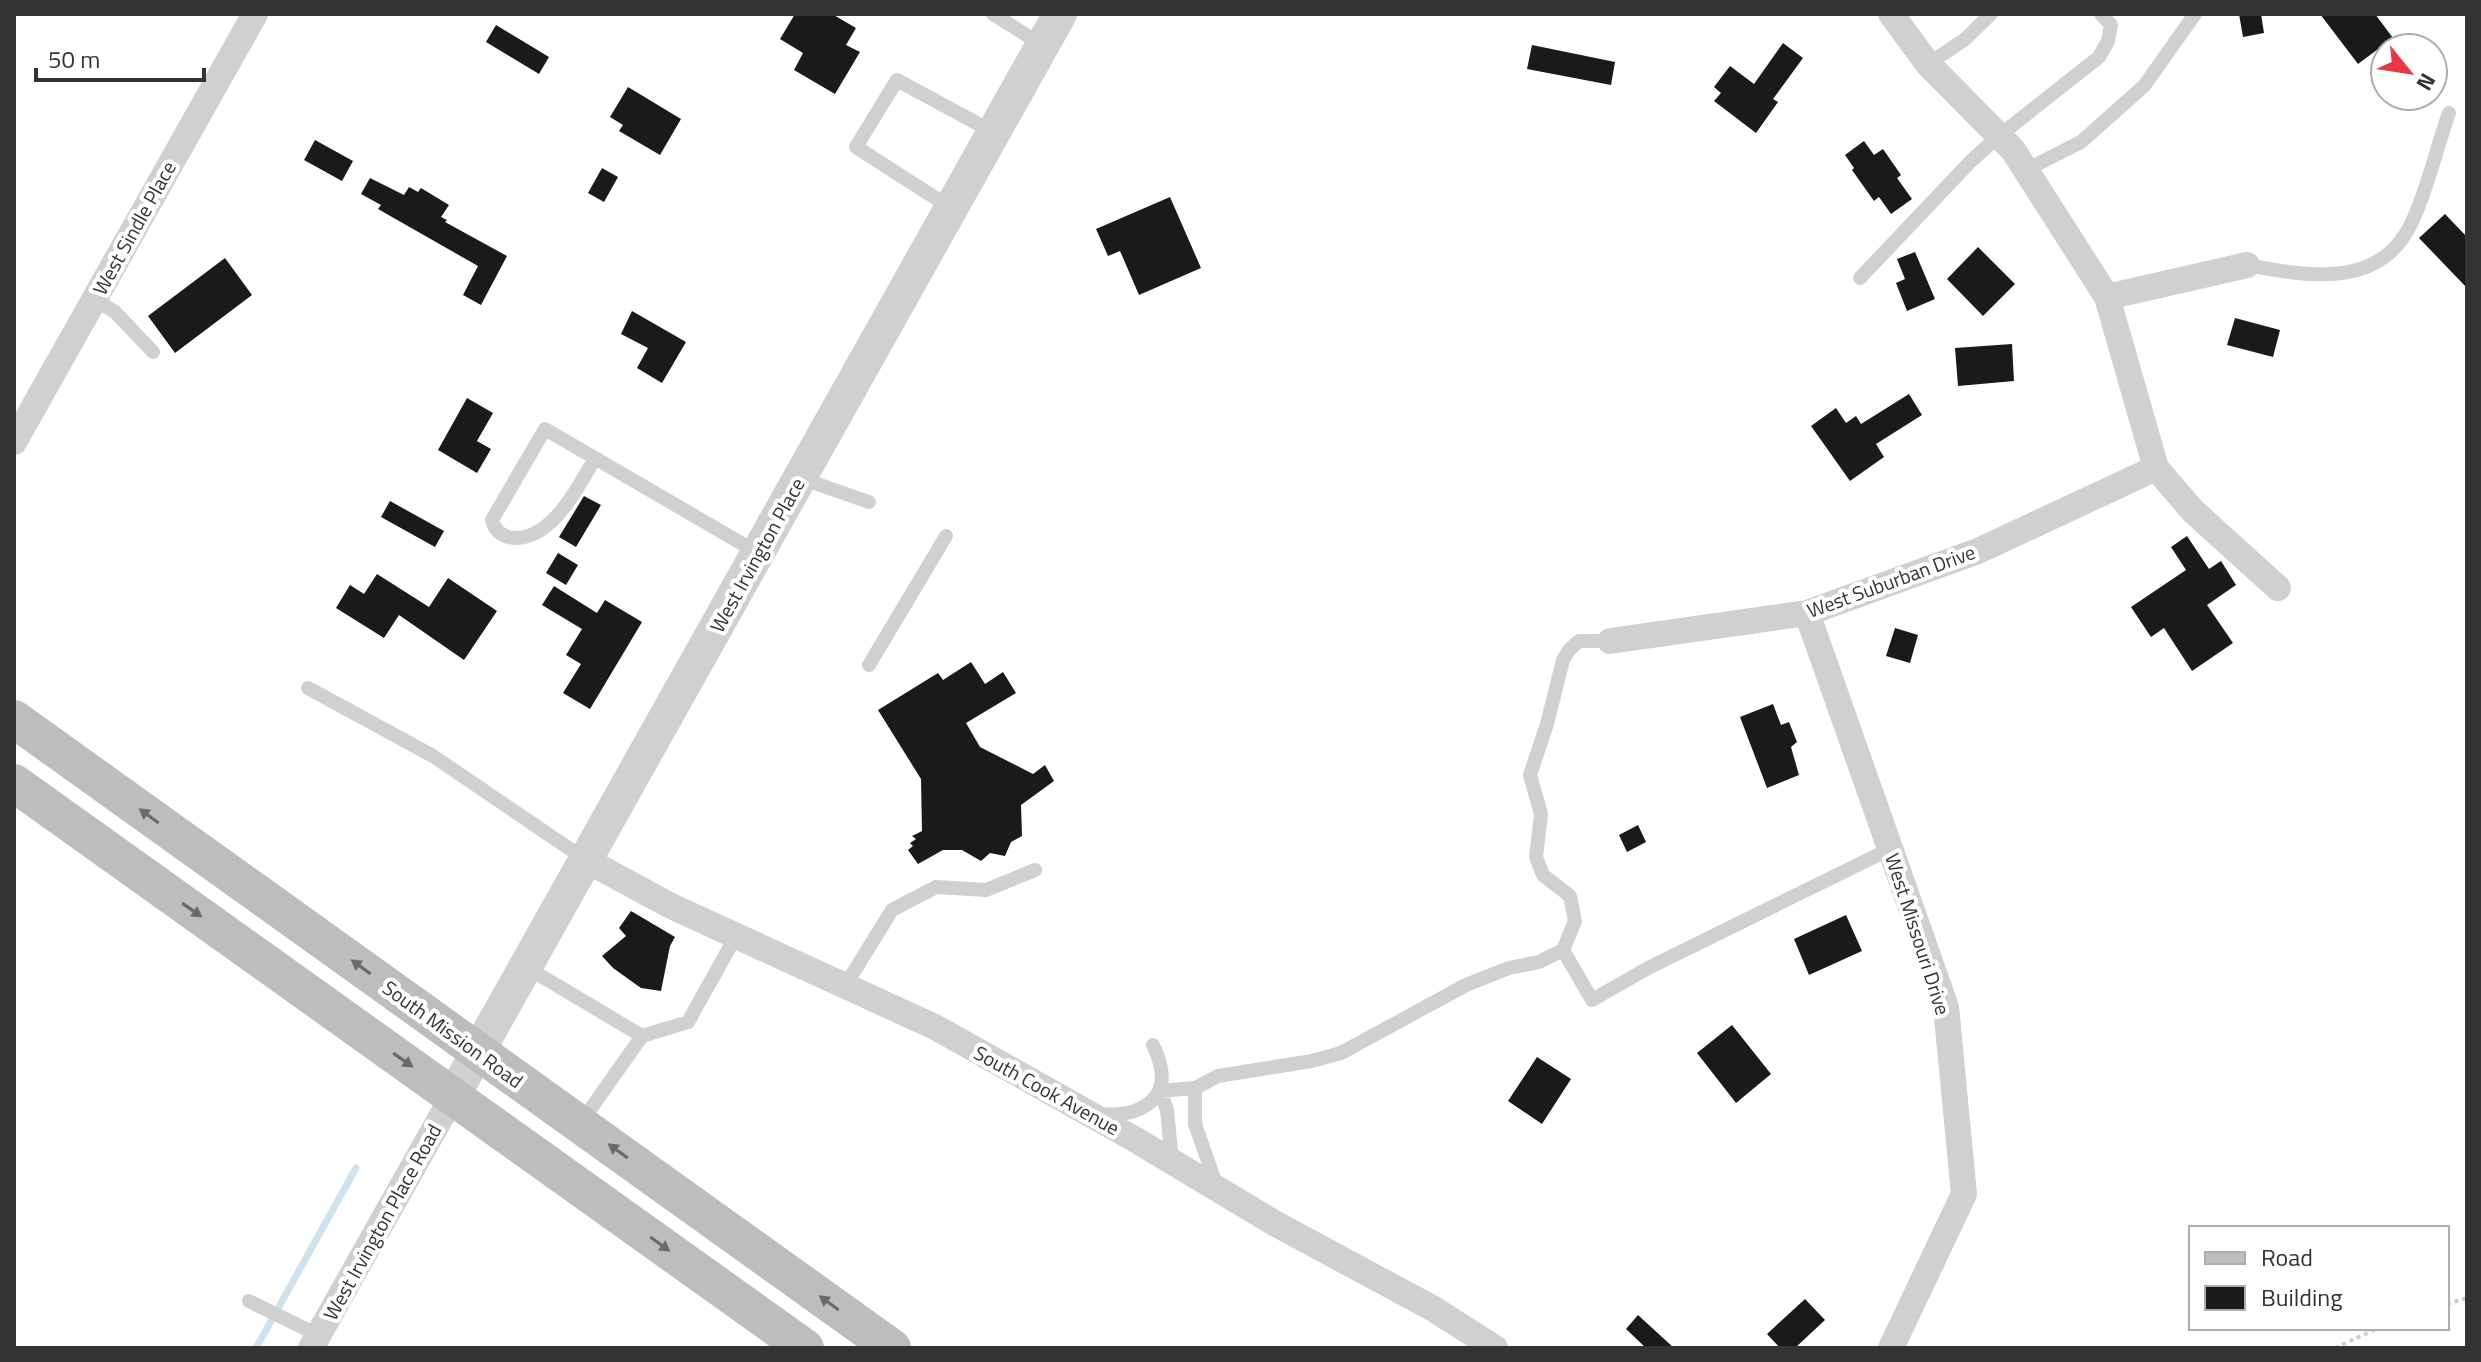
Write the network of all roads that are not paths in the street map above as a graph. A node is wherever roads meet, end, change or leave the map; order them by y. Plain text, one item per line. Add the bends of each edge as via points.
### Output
1 (255, 14) edge
2 (993, 14) edge
3 (1060, 14) edge
4 (1891, 14) edge
5 (1991, 14) edge
6 (2101, 14) edge
7 (2195, 14) edge
8 (1042, 45) junction
9 (1928, 64) junction
10 (2449, 113) dead end
11 (993, 132) junction
12 (1999, 136) junction
13 (2026, 170) junction
14 (951, 208) junction
15 (2247, 265) joint
16 (1860, 278) dead end
17 (2107, 297) junction
18 (94, 299) junction
19 (153, 352) dead end
20 (14, 442) edge
21 (595, 458) junction
22 (2156, 468) junction
23 (800, 478) junction
24 (869, 502) dead end
25 (946, 536) dead end
26 (758, 553) junction
27 (2278, 588) dead end
28 (1807, 613) junction
29 (1610, 641) joint
30 (869, 665) dead end
31 (308, 688) dead end
32 (14, 719) edge
33 (14, 783) edge
34 (1890, 849) junction
35 (586, 860) junction
36 (1035, 870) dead end
37 (736, 936) junction
38 (1563, 950) junction
39 (526, 967) junction
40 (845, 986) junction
41 (642, 1036) junction
42 (1153, 1045) dead end
43 (478, 1051) junction
44 (1195, 1088) junction
45 (1160, 1091) junction
46 (453, 1096) junction
47 (1092, 1115) junction
48 (580, 1124) junction
49 (1172, 1162) junction
50 (1219, 1191) junction
51 (249, 1301) dead end
52 (314, 1341) edge
53 (805, 1348) edge
54 (892, 1348) edge
55 (1495, 1348) edge
56 (1891, 1348) edge

1 - 18 street, West Sindle Place
2 - 8 lane
3 - 8 street, West Irvington Place
4 - 9 street
5 - 9 lane
6 - 12 lane via 2111,25 2099,57
7 - 13 lane via 2144,86 2081,142
8 - 11 street, West Irvington Place
9 - 12 street
10 - 15 lane via 2411,225 2380,261 2333,275
11 - 14 street, West Irvington Place
11 - 14 lane via 897,80 856,147
12 - 13 street
12 - 16 lane
13 - 17 street
14 - 23 street, West Irvington Place
15 - 17 street
17 - 22 street
18 - 19 lane via 115,312
18 - 20 street, West Sindle Place
21 - 21 lane via 545,429 493,526 501,535 517,538 537,532 571,500
21 - 26 lane
22 - 27 street via 2193,511
22 - 28 street, West Suburban Drive via 1978,551
23 - 24 lane
23 - 26 street, West Irvington Place
25 - 30 lane
26 - 35 street, West Irvington Place
28 - 29 street, West Suburban Drive
28 - 34 street, West Missouri Drive
29 - 38 lane via 1579,641 1563,660 1530,775 1541,814 1536,857 1543,875 1570,896 1575,921
31 - 35 lane via 433,756
43 -> 32 main road, South Mission Road
33 -> 46 main road
34 - 38 lane via 1592,1000
34 - 56 street, West Missouri Drive via 1946,1007 1964,1194
35 - 37 street, South Cook Avenue
35 - 39 street, West Irvington Place
36 - 40 lane via 986,890 936,887 892,910
37 - 40 street, South Cook Avenue
37 - 41 lane via 688,1022
38 - 44 lane via 1466,985 1341,1053 1218,1076
39 - 41 lane
39 - 43 street, West Irvington Place
40 - 47 street, South Cook Avenue via 935,1027
41 - 48 lane
42 - 45 lane via 1162,1069
43 - 46 street, West Irvington Place
43 - 48 main road, South Mission Road
44 - 45 lane
44 - 50 lane via 1195,1124
45 - 47 lane via 1134,1112
45 - 49 lane
46 - 52 street, West Irvington Place Road
46 -> 53 main road
47 - 49 street, South Cook Avenue
54 -> 48 main road, South Mission Road
49 - 50 street, South Cook Avenue
50 - 55 street, South Cook Avenue
51 - 52 lane

